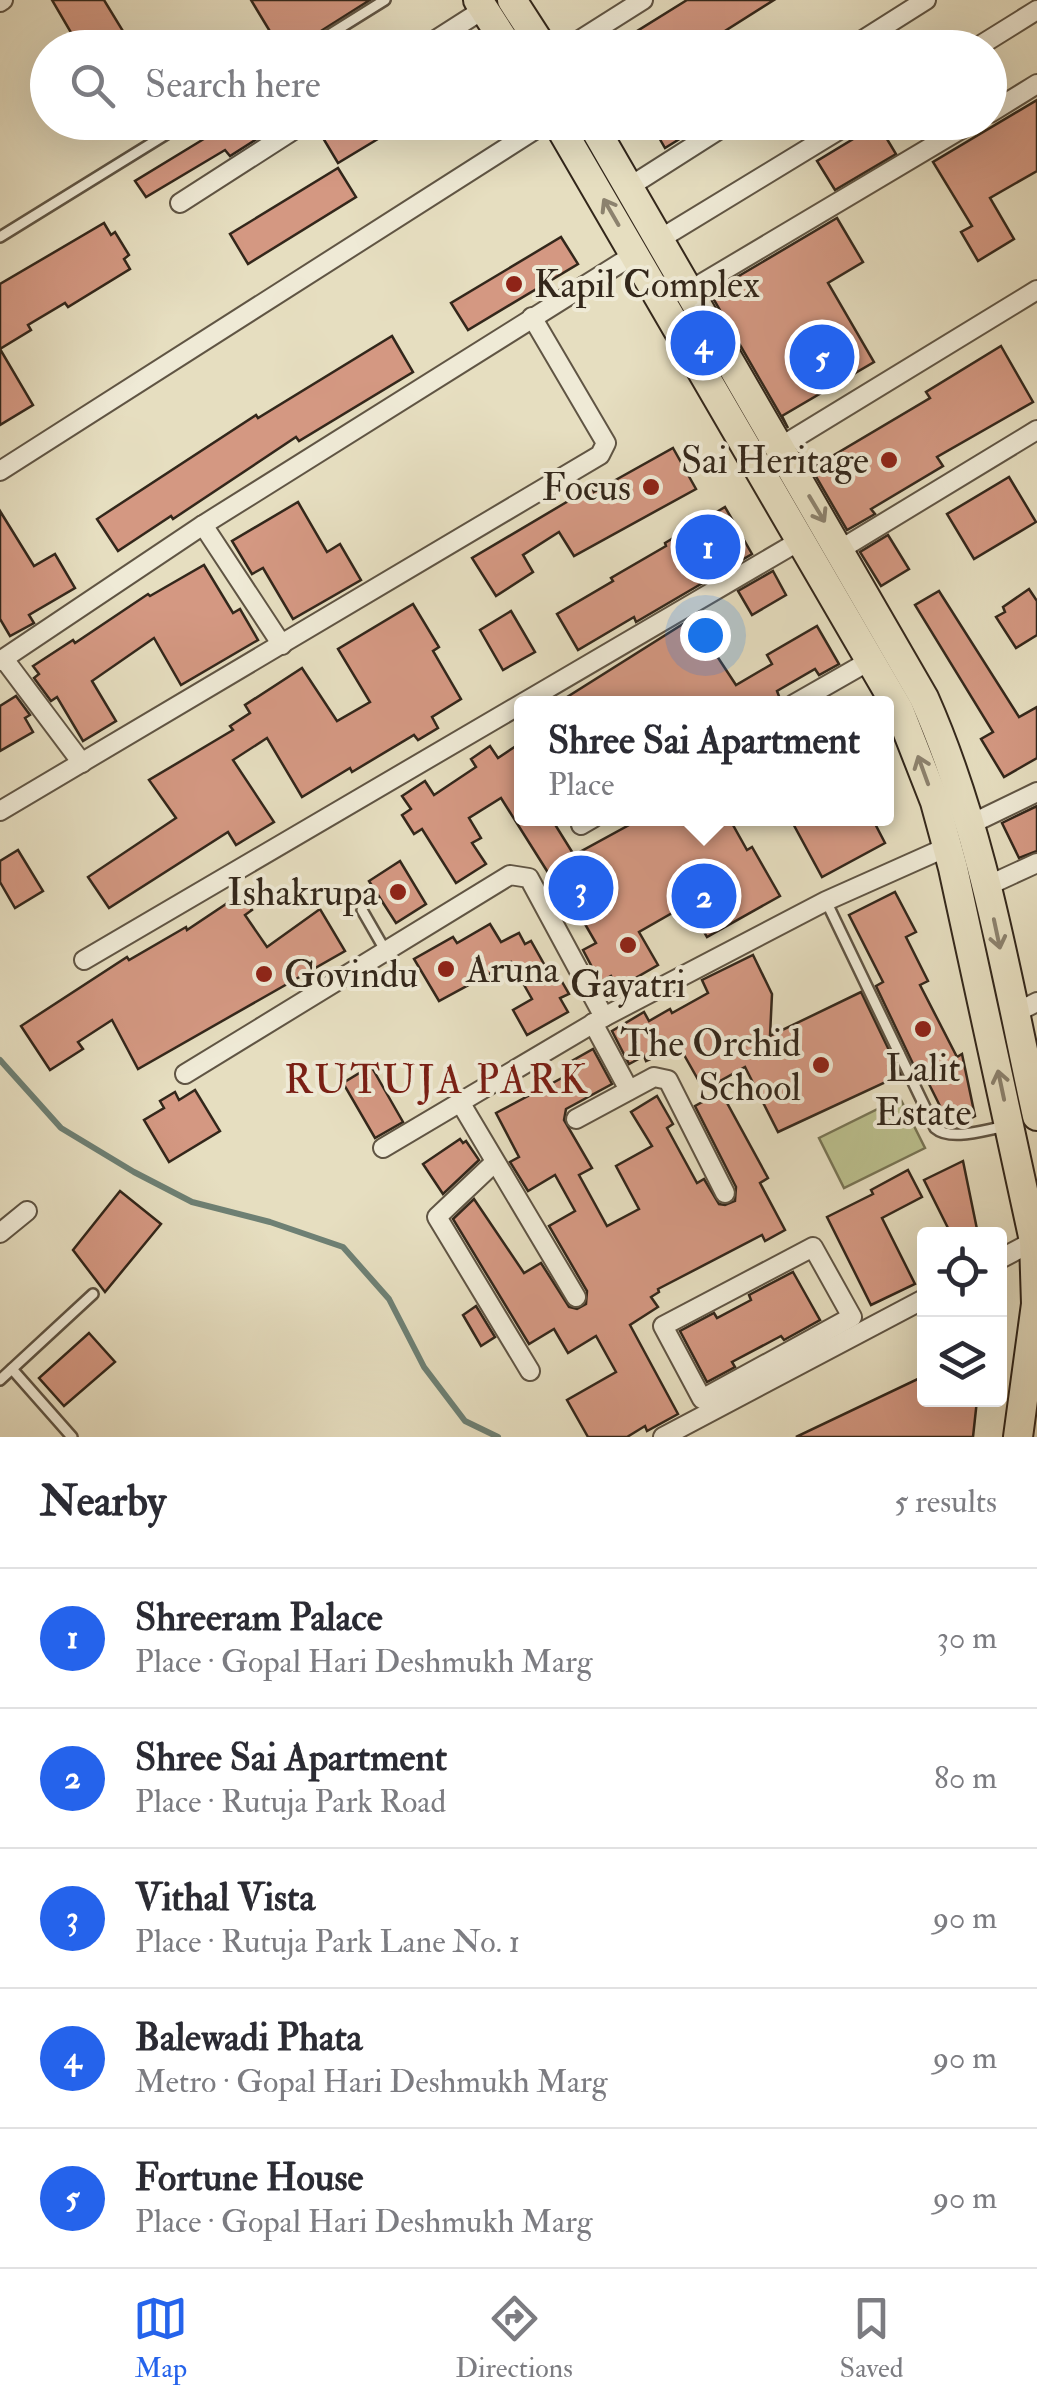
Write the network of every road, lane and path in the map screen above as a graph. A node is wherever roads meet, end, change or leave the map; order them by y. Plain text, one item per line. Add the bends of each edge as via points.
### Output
1 (385, 0) edge
2 (512, 0) edge
3 (643, 0) edge
4 (926, 0) edge
5 (481, 4) edge
6 (1037, 10) edge
7 (337, 30) edge
8 (447, 30) edge
9 (510, 30) edge
10 (521, 30) edge
11 (596, 30) edge
12 (878, 30) edge
13 (1005, 30) edge
14 (1037, 84) edge
15 (1007, 102) edge
16 (157, 140) edge
17 (278, 140) edge
18 (519, 140) edge
19 (568, 140) edge
20 (602, 140) edge
21 (703, 140) edge
22 (822, 140) edge
23 (943, 140) edge
24 (629, 187) junction
25 (180, 203) dead end
26 (0, 237) edge
27 (660, 239) junction
28 (635, 254) junction
29 (1037, 290) edge
30 (690, 291) junction
31 (532, 318) junction
32 (1037, 430) edge
33 (780, 447) junction
34 (0, 471) edge
35 (204, 525) junction
36 (801, 540) junction
37 (841, 549) junction
38 (282, 645) junction
39 (2, 660) edge
40 (870, 660) junction
41 (535, 696) edge
42 (808, 696) edge
43 (891, 696) edge
44 (894, 701) edge
45 (514, 708) edge
46 (82, 762) junction
47 (1037, 792) edge
48 (0, 811) edge
49 (970, 824) junction
50 (947, 847) junction
51 (1037, 863) edge
52 (987, 886) junction
53 (826, 901) junction
54 (362, 910) dead end
55 (385, 950) junction
56 (84, 960) dead end
57 (1026, 1008) edge
58 (598, 1020) junction
59 (184, 1074) dead end
60 (629, 1090) junction
61 (460, 1102) junction
62 (1037, 1116) edge
63 (576, 1118) dead end
64 (1010, 1126) junction
65 (383, 1148) dead end
66 (494, 1162) junction
67 (725, 1193) dead end
68 (27, 1211) dead end
69 (0, 1232) edge
70 (1034, 1241) junction
71 (1007, 1255) edge
72 (1036, 1289) edge
73 (93, 1294) dead end
74 (576, 1297) dead end
75 (917, 1302) edge
76 (794, 1358) junction
77 (12, 1369) junction
78 (530, 1371) dead end
79 (0, 1380) edge
80 (72, 1437) edge
81 (663, 1437) edge
82 (1018, 1437) edge

1 - 7 lane
2 - 10 main road
3 - 11 street
4 - 12 street
5 - 8 street
5 - 9 main road
6 - 13 street
14 - 15 street
16 - 26 lane
17 - 25 street
18 - 34 street
28 -> 19 main road
20 - 24 main road
21 - 24 street
22 - 27 street
23 - 30 street
24 - 27 main road
27 - 30 main road
28 - 31 street
28 - 36 main road
29 - 33 street
30 - 33 main road
31 - 35 street
31 - 38 street via 606,442 600,455
32 - 37 street
33 -> 37 main road
35 - 38 street
35 - 39 street
36 - 40 main road
36 - 41 street
37 - 49 main road via 924,698
38 - 46 street
39 - 46 street
40 - 42 street
43 -> 40 main road
50 -> 44 main road
45 - 56 street
46 - 48 street
47 - 49 street
49 - 52 main road
50 - 53 street
64 -> 50 main road
51 - 52 street
52 -> 57 main road
53 - 58 street
53 - 64 lane via 935,1128 954,1134
54 - 55 lane
55 - 58 street via 521,875
55 - 59 street
57 - 62 main road
58 - 60 street
58 - 61 street
60 - 63 street
60 - 67 street via 654,1077 668,1080
61 - 65 street
61 - 66 street
64 - 70 main road
66 - 74 street
66 - 78 street via 437,1217
68 - 69 street
70 - 71 street
70 - 72 main road
72 - 82 main road
73 - 77 lane
75 - 76 street
76 - 76 street via 702,1399 663,1326 813,1247 852,1317
76 - 81 street
77 - 79 lane
77 - 80 lane

